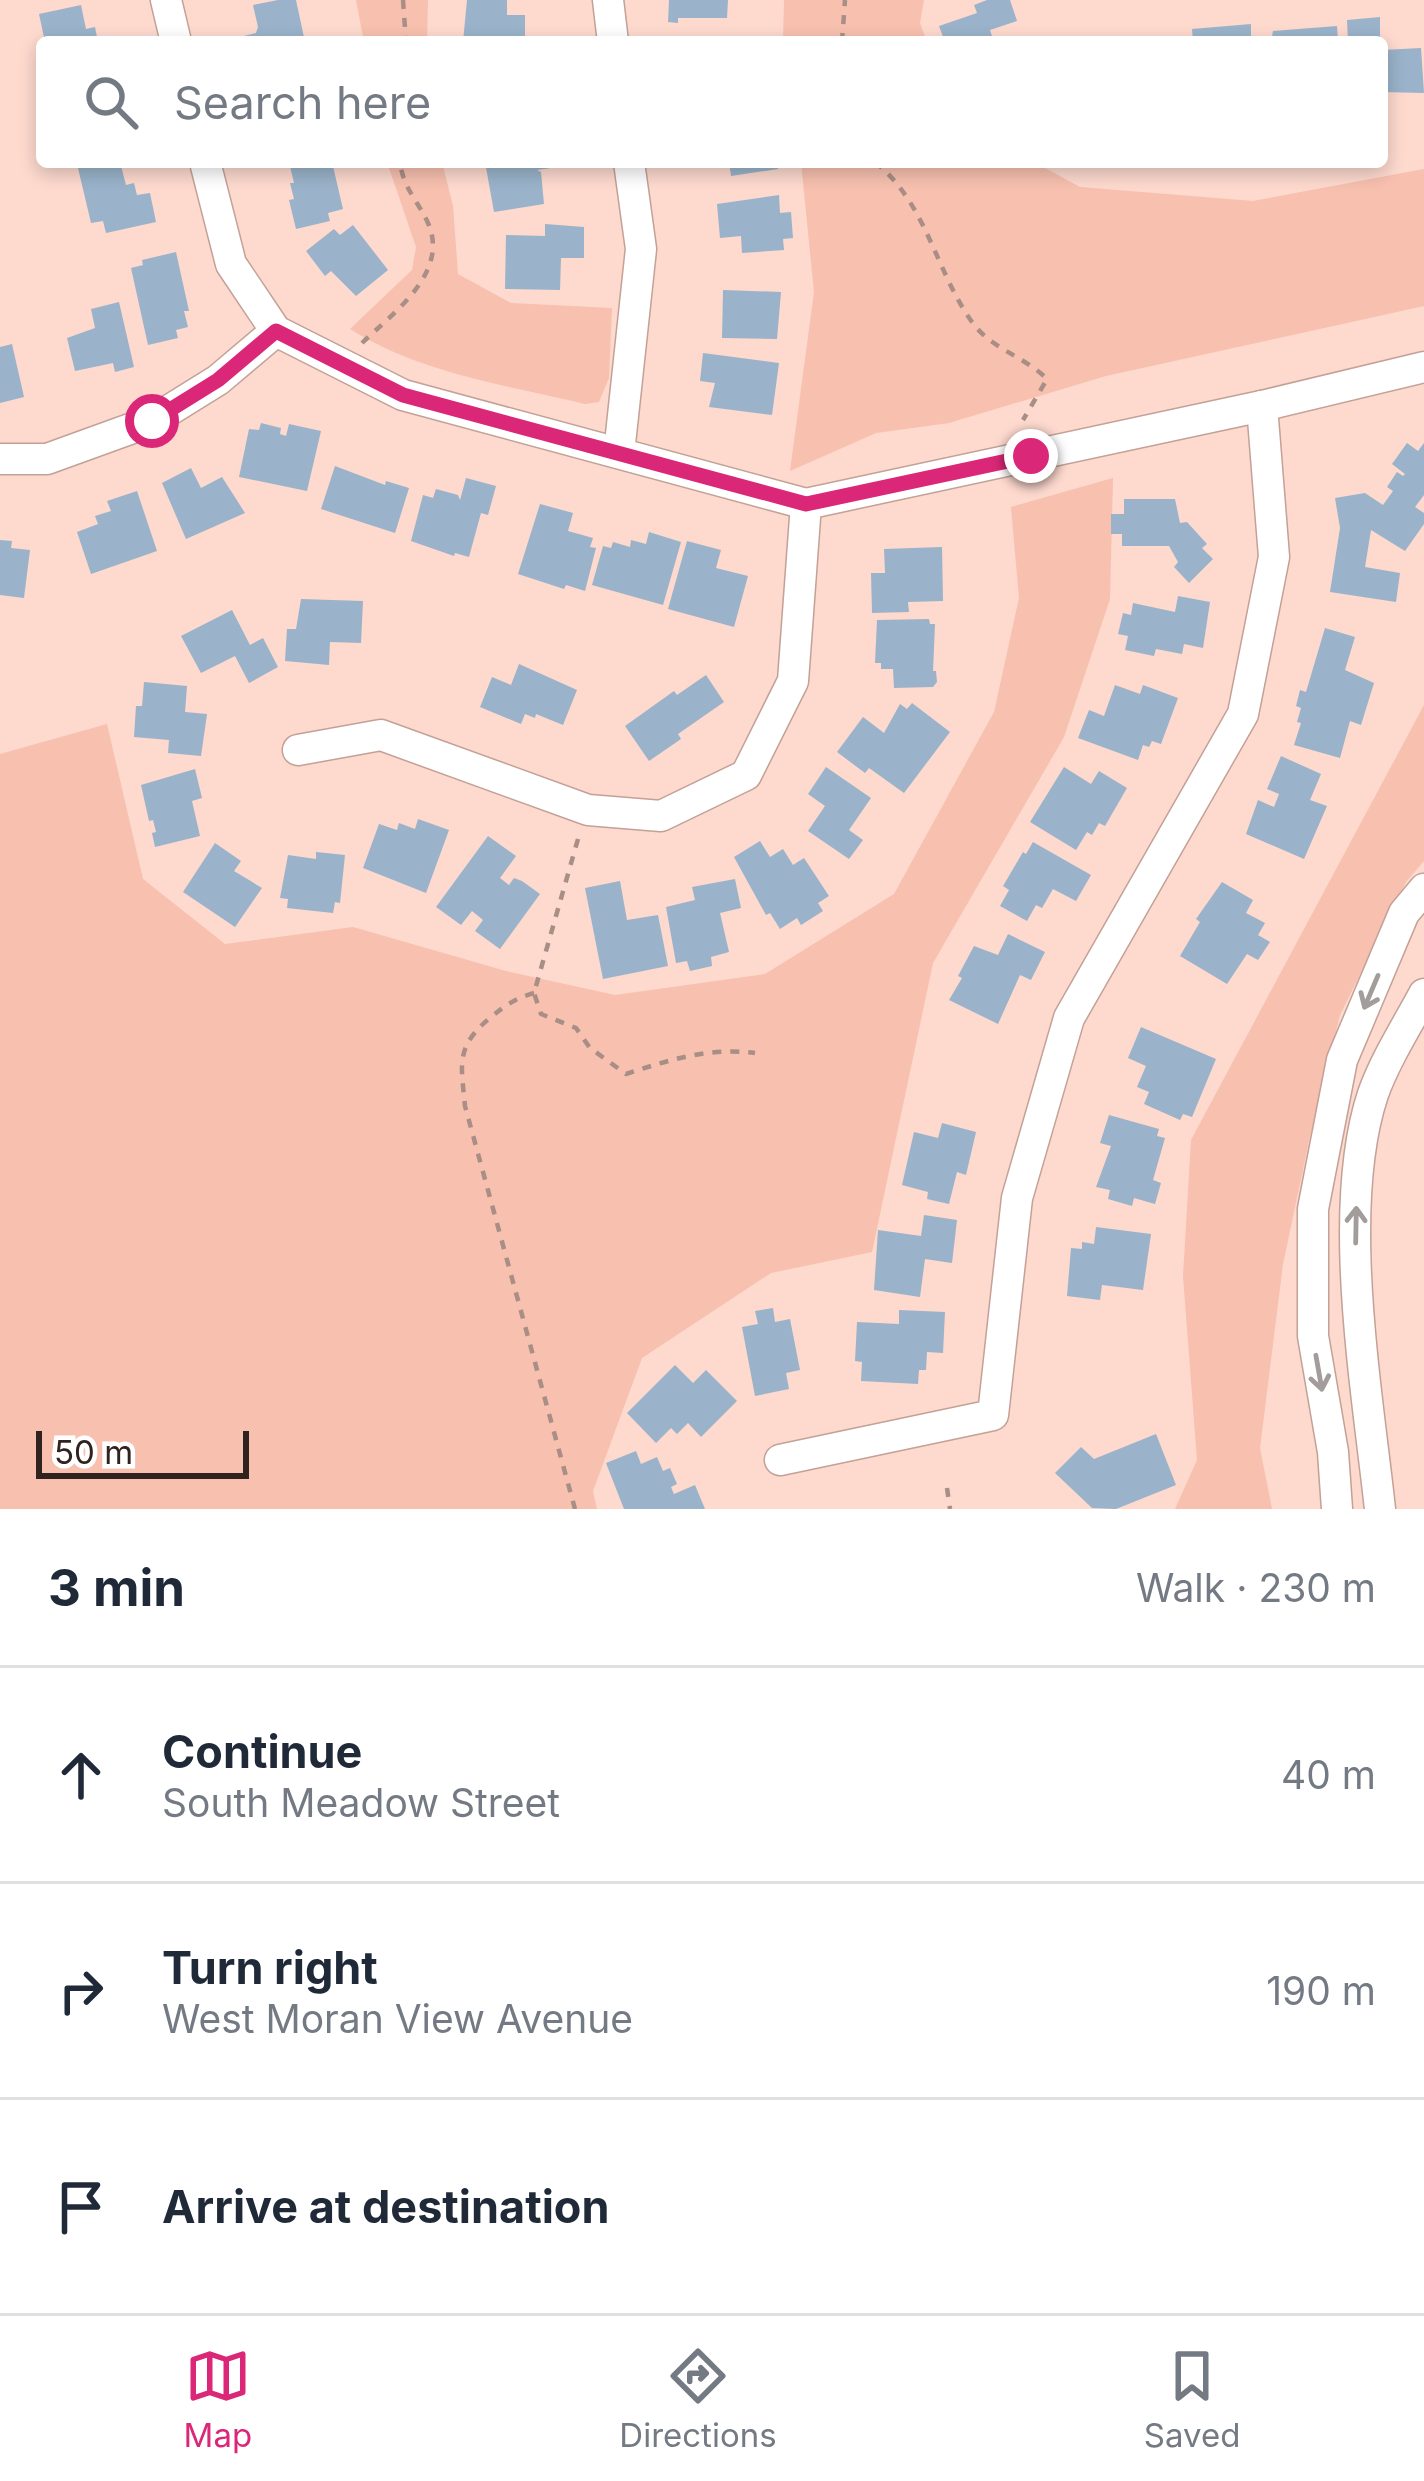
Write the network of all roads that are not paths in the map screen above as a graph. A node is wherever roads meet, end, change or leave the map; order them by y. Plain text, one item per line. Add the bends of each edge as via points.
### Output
1 (166, 0) edge
2 (608, 0) edge
3 (175, 36) edge
4 (613, 36) edge
5 (207, 168) edge
6 (630, 168) edge
7 (276, 331) junction
8 (1424, 367) edge
9 (1262, 406) junction
10 (619, 453) junction
11 (0, 459) edge
12 (806, 504) junction
13 (298, 750) dead end
14 (1424, 889) edge
15 (1424, 994) edge
16 (780, 1460) dead end
17 (1337, 1509) edge
18 (1380, 1509) edge

1 - 3 street
2 - 4 street
5 - 7 street via 231,264
6 - 10 street via 641,249
7 - 10 street via 403,395
7 - 11 street via 152,421 47,459
8 - 9 street
9 - 12 street
9 - 16 street via 1274,557 1243,714 1069,1018 1017,1198 993,1415
10 - 12 street
12 - 13 street via 793,681 746,775 661,816 588,810 381,735
14 -> 17 street via 1404,913 1342,1060 1312,1209 1312,1336
18 -> 15 street via 1356,1264 1357,1176 1373,1093

